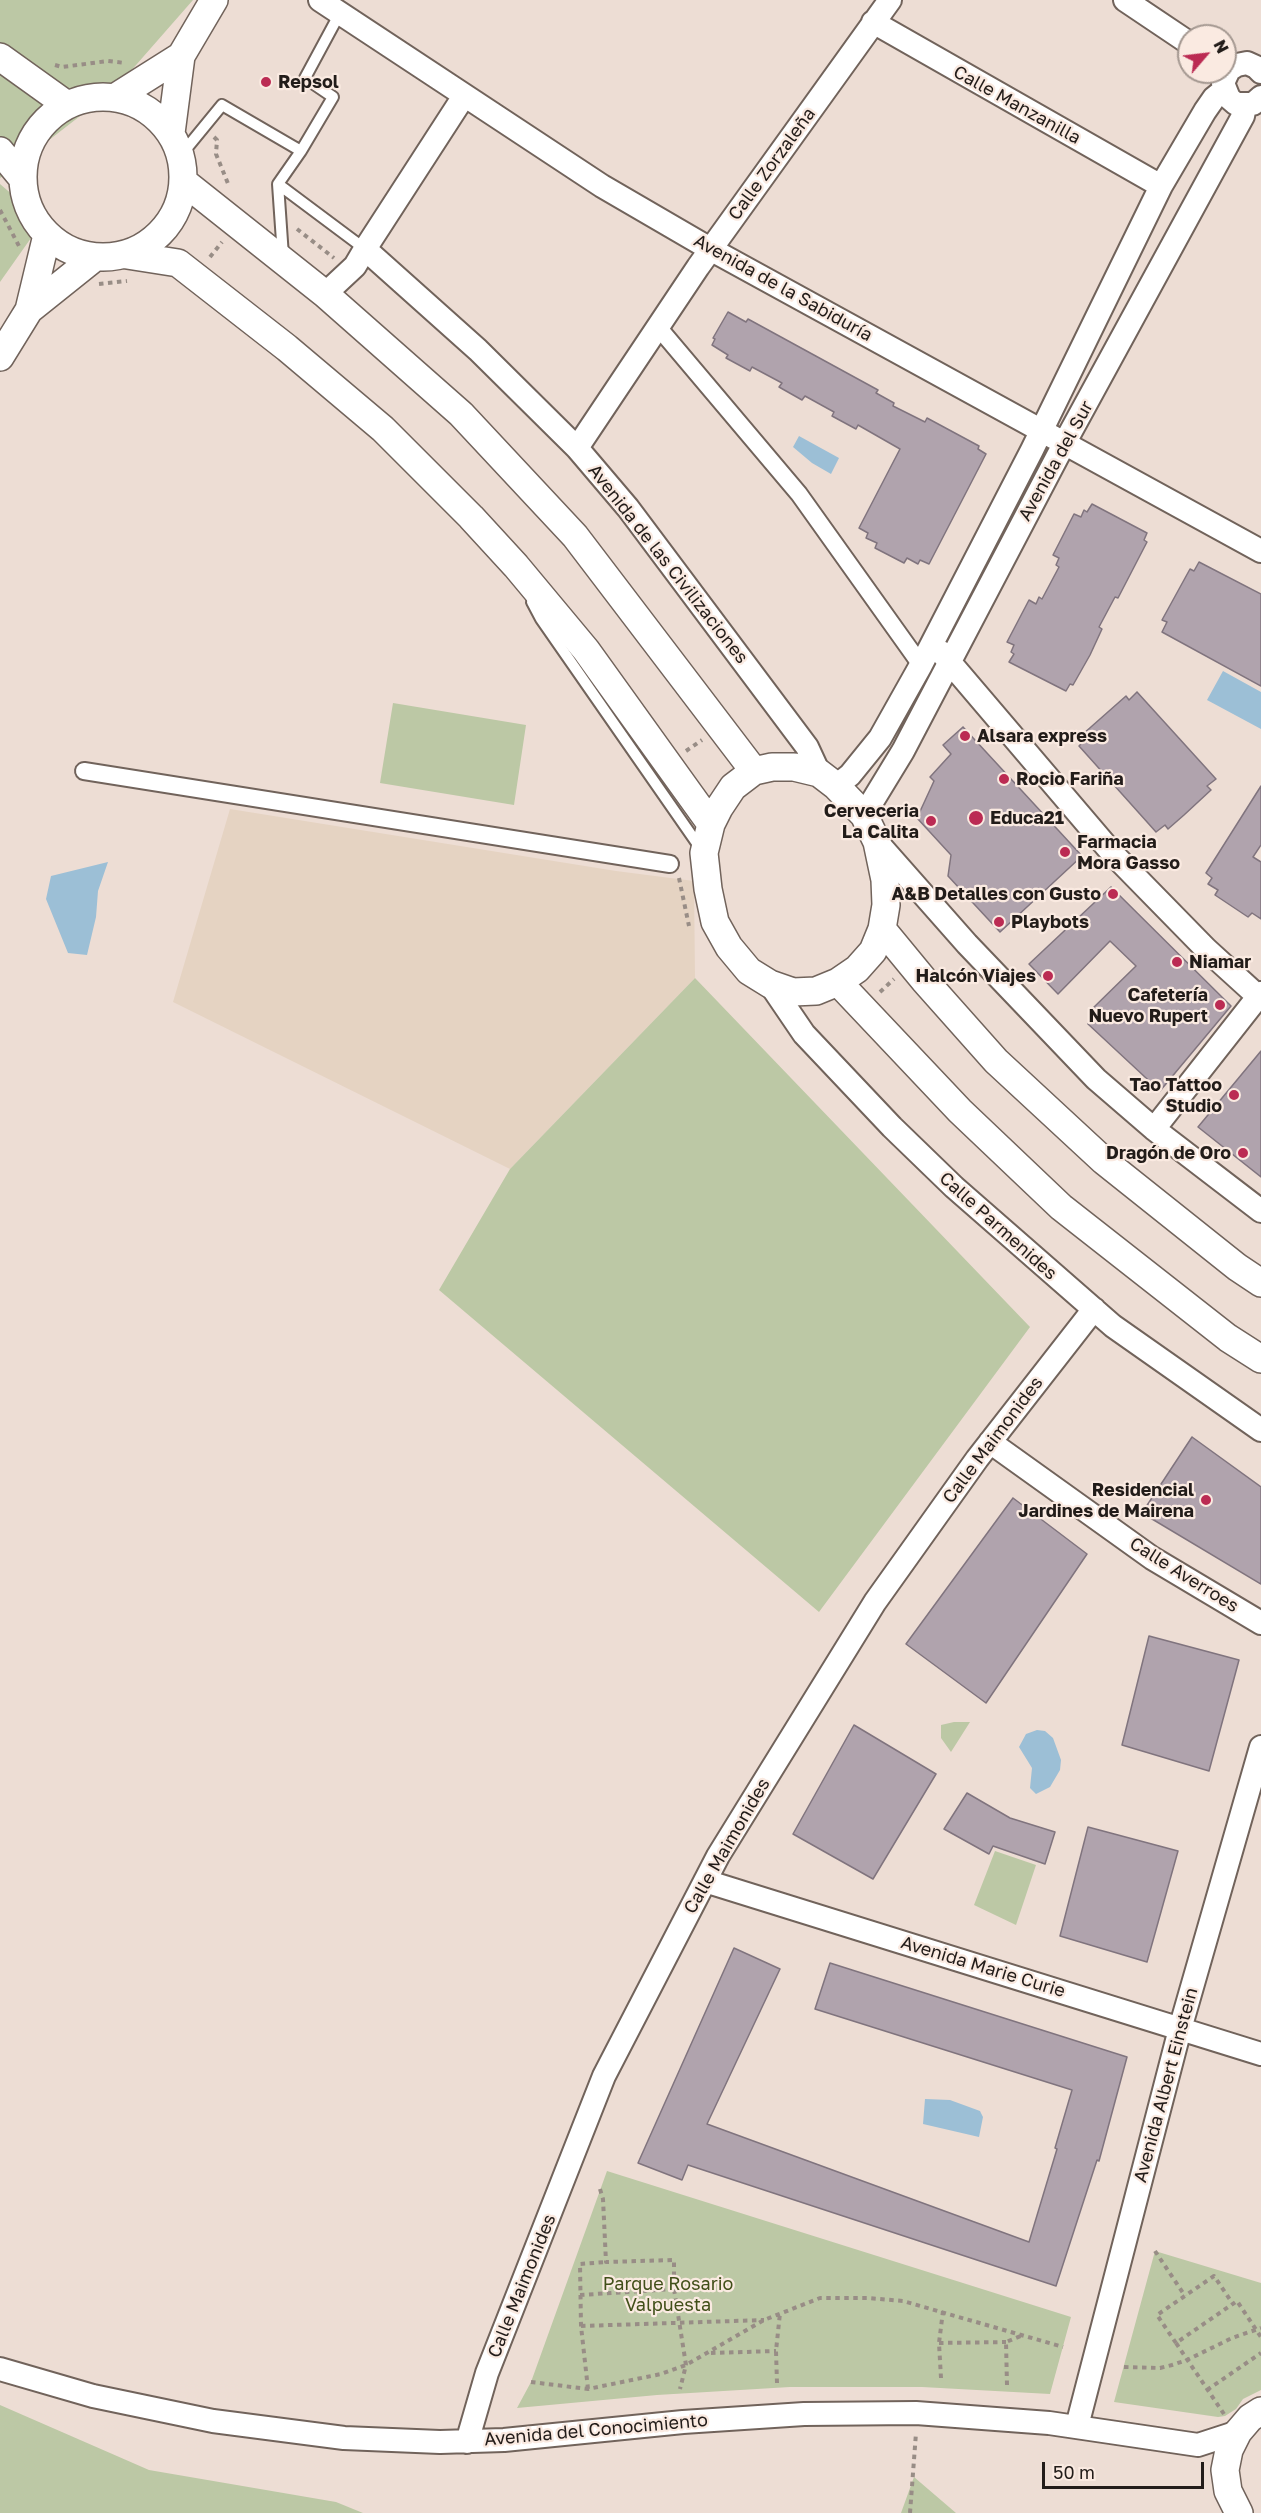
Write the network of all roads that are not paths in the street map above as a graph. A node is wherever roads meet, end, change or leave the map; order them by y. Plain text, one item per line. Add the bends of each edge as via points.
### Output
1 (214, 0) edge
2 (320, 0) edge
3 (890, 0) edge
4 (1125, 0) edge
5 (340, 13) junction
6 (873, 22) junction
7 (1177, 35) edge
8 (181, 56) junction
9 (0, 57) edge
10 (1237, 64) edge
11 (1259, 66) edge
12 (1222, 84) edge
13 (1227, 84) edge
14 (464, 96) junction
15 (116, 97) junction
16 (1253, 101) edge
17 (67, 105) junction
18 (176, 144) junction
19 (0, 151) edge
20 (301, 151) junction
21 (22, 179) junction
22 (184, 182) junction
23 (278, 184) junction
24 (1161, 186) junction
25 (48, 235) junction
26 (365, 249) junction
27 (711, 250) junction
28 (94, 258) junction
29 (284, 262) junction
30 (128, 268) junction
31 (325, 294) junction
32 (29, 310) junction
33 (658, 327) junction
34 (0, 357) edge
35 (1041, 431) junction
36 (1064, 444) junction
37 (577, 448) junction
38 (1261, 551) edge
39 (516, 566) junction
40 (933, 642) junction
41 (949, 662) junction
42 (921, 665) junction
43 (84, 771) dead end
44 (754, 771) junction
45 (827, 779) junction
46 (864, 815) junction
47 (711, 824) junction
48 (877, 842) junction
49 (704, 853) junction
50 (674, 868) road end
51 (882, 929) junction
52 (838, 982) junction
53 (770, 984) junction
54 (1260, 996) edge
55 (1154, 1129) junction
56 (1261, 1211) edge
57 (1261, 1283) edge
58 (1094, 1310) junction
59 (1261, 1359) edge
60 (1261, 1431) edge
61 (990, 1442) junction
62 (1261, 1623) edge
63 (1261, 1747) edge
64 (705, 1881) junction
65 (1180, 2029) junction
66 (1261, 2054) edge
67 (0, 2369) edge
68 (1261, 2411) edge
69 (1232, 2424) junction
70 (1077, 2426) junction
71 (467, 2442) junction
72 (1198, 2445) junction
73 (1225, 2470) junction
74 (1239, 2513) edge

1 - 8 street
2 - 5 street, Avenida de la Sabiduría
3 - 6 street, Calle Zorzaleña
4 - 7 street
5 - 14 street, Avenida de la Sabiduría
5 - 20 lane via 305,78 333,97
6 - 24 street, Calle Manzanilla
6 - 27 street, Calle Zorzaleña
8 - 15 street
8 - 18 street
9 - 17 street
10 - 11 street
12 - 24 street, Avenida del Sur
13 - 16 street via 1228,98 1236,104
14 - 26 street
14 - 27 street, Avenida de la Sabiduría via 602,186
15 - 17 street via 91,97
15 - 18 street via 138,104 156,116
16 - 36 street, Avenida del Sur
17 - 21 street via 37,132 27,149
18 - 20 lane via 222,105
18 - 22 street
19 - 21 street
20 - 23 lane
21 - 25 street via 29,210
22 - 29 street
22 - 30 street via 176,213
23 - 26 lane
23 - 29 lane
24 - 35 street, Avenida del Sur
25 - 28 street via 61,246
25 - 32 street
26 - 31 street via 355,266
26 - 37 street, Avenida de las Civilizaciones via 478,350
27 - 33 street, Calle Zorzaleña
27 - 35 street, Avenida de la Sabiduría
28 - 30 street
28 - 32 street
29 - 31 street
30 - 39 street via 178,263 383,429
31 - 44 street via 461,414 575,536
32 - 34 street
33 - 37 street, Calle Zorzaleña
33 - 42 street via 799,494
35 - 36 street, Avenida de la Sabiduría
35 - 40 street, Avenida del Sur
36 - 38 street, Avenida de la Sabiduría
36 - 41 street, Avenida del Sur
37 - 45 street, Avenida de las Civilizaciones via 628,508
39 - 47 street via 586,650
39 - 49 lane via 541,619
40 - 41 street
40 - 42 street, Avenida del Sur
41 - 46 street, Avenida del Sur via 903,751
41 - 54 street via 1113,854 1206,949
42 - 45 street, Avenida del Sur via 880,738 850,775
43 - 50 street
44 - 45 street via 794,767
44 - 47 street via 733,787
45 - 46 street
46 - 48 street
47 - 49 street
48 - 51 street via 885,880
48 - 55 street via 967,944 1096,1079
49 - 53 street via 715,922 748,971
51 - 52 street via 873,951
51 - 57 street via 996,1061 1104,1161
52 - 53 street via 816,991 793,992
52 - 59 street via 960,1111 1061,1207 1228,1338
53 - 58 street, Calle Parmenides via 804,1034 892,1127
54 - 55 street
55 - 56 street
58 - 60 street, Calle Parmenides
58 - 61 street, Calle Maimonides
61 - 62 street, Calle Averroes via 1152,1558
61 - 64 street, Calle Maimonides via 875,1602
63 - 65 street, Avenida Albert Einstein
64 - 65 street, Avenida Marie Curie
64 - 71 street, Calle Maimonides via 604,2076 487,2373
65 - 66 street, Avenida Marie Curie
65 - 70 street, Avenida Albert Einstein
67 - 71 street, Avenida del Conocimiento via 93,2396 213,2421 344,2438
68 - 69 street
69 - 72 street, Avenida del Conocimiento
69 - 73 street
70 - 71 street, Avenida del Conocimiento via 916,2413 804,2414
70 - 72 street, Avenida del Conocimiento
72 - 73 street
73 - 74 street via 1228,2492

